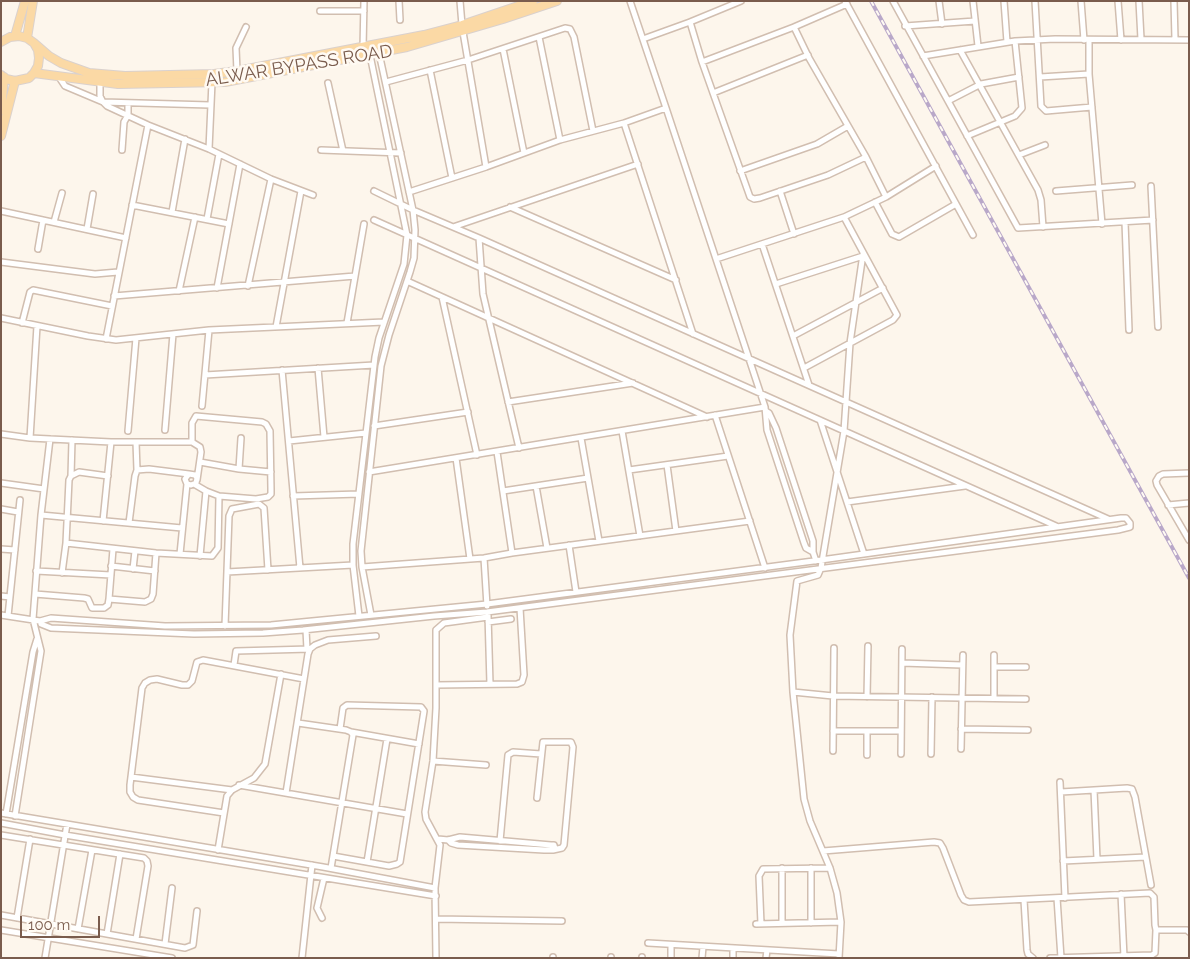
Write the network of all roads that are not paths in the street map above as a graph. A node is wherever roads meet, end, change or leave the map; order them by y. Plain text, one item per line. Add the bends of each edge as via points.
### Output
1 (25, 1) edge
2 (33, 1) edge
3 (364, 1) edge
4 (399, 1) edge
5 (460, 1) edge
6 (533, 1) edge
7 (556, 1) edge
8 (630, 1) edge
9 (741, 1) edge
10 (893, 1) edge
11 (939, 1) edge
12 (973, 1) edge
13 (1004, 1) edge
14 (1035, 1) edge
15 (1080, 1) edge
16 (1118, 1) edge
17 (1139, 1) edge
18 (1174, 1) edge
19 (846, 3) edge
20 (320, 11) dead end
21 (364, 11) junction
22 (400, 20) dead end
23 (975, 21) junction
24 (690, 22) junction
25 (942, 24) junction
26 (905, 26) junction
27 (246, 27) dead end
28 (794, 27) junction
29 (462, 28) junction
30 (15, 36) junction
31 (539, 37) junction
32 (643, 39) junction
33 (1141, 39) junction
34 (1175, 39) junction
35 (1038, 40) junction
36 (1086, 40) junction
37 (1121, 40) junction
38 (1189, 40) edge
39 (30, 41) junction
40 (1015, 41) junction
41 (2, 42) edge
42 (1007, 42) junction
43 (978, 46) junction
44 (363, 48) junction
45 (503, 48) junction
46 (960, 50) junction
47 (379, 53) junction
48 (808, 54) junction
49 (370, 55) junction
50 (923, 56) junction
51 (468, 60) junction
52 (702, 62) junction
53 (430, 70) junction
54 (237, 71) junction
55 (34, 73) junction
56 (1089, 74) junction
57 (2, 76) edge
58 (59, 77) junction
59 (1018, 77) junction
60 (1040, 77) junction
61 (15, 81) junction
62 (100, 82) junction
63 (212, 82) junction
64 (386, 82) junction
65 (328, 83) dead end
66 (981, 84) junction
67 (713, 93) junction
68 (948, 101) junction
69 (103, 102) junction
70 (128, 103) junction
71 (210, 105) junction
72 (1092, 107) junction
73 (666, 108) junction
74 (1, 110) edge
75 (128, 115) junction
76 (1000, 122) junction
77 (624, 123) junction
78 (148, 124) junction
79 (848, 126) junction
80 (593, 131) junction
81 (1, 136) edge
82 (966, 136) junction
83 (185, 139) junction
84 (560, 140) junction
85 (1045, 145) dead end
86 (209, 149) junction
87 (122, 150) dead end
88 (321, 150) dead end
89 (344, 151) junction
90 (390, 153) junction
91 (401, 153) junction
92 (524, 153) junction
93 (219, 154) junction
94 (1019, 155) junction
95 (866, 158) junction
96 (240, 164) junction
97 (638, 164) junction
98 (936, 166) junction
99 (486, 167) junction
100 (740, 171) junction
101 (452, 178) junction
102 (271, 179) junction
103 (1132, 185) dead end
104 (1151, 186) dead end
105 (1099, 188) junction
106 (374, 191) dead end
107 (780, 191) junction
108 (1056, 191) dead end
109 (301, 192) junction
110 (409, 192) junction
111 (62, 193) dead end
112 (93, 194) dead end
113 (313, 194) dead end
114 (886, 197) junction
115 (875, 202) junction
116 (401, 204) junction
117 (956, 204) junction
118 (132, 205) junction
119 (510, 207) junction
120 (413, 210) junction
121 (1, 211) edge
122 (172, 212) junction
123 (195, 217) junction
124 (844, 217) junction
125 (207, 219) junction
126 (43, 220) junction
127 (374, 220) dead end
128 (1153, 220) junction
129 (54, 222) junction
130 (1125, 222) junction
131 (229, 224) junction
132 (364, 224) dead end
133 (1102, 224) junction
134 (453, 227) junction
135 (1043, 227) junction
136 (87, 229) junction
137 (794, 234) junction
138 (407, 235) junction
139 (973, 236) dead end
140 (126, 238) junction
141 (478, 238) junction
142 (415, 239) junction
143 (762, 244) junction
144 (38, 249) dead end
145 (863, 255) junction
146 (716, 259) junction
147 (1, 262) edge
148 (481, 269) junction
149 (118, 272) junction
150 (355, 276) junction
151 (676, 280) junction
152 (407, 281) junction
153 (284, 283) junction
154 (776, 284) junction
155 (248, 286) junction
156 (218, 288) junction
157 (882, 288) junction
158 (179, 291) junction
159 (114, 296) junction
160 (442, 297) junction
161 (856, 302) junction
162 (112, 306) junction
163 (1, 318) edge
164 (488, 318) junction
165 (384, 322) junction
166 (22, 323) junction
167 (348, 323) junction
168 (37, 326) junction
169 (276, 327) junction
170 (1158, 327) dead end
171 (209, 330) junction
172 (1129, 330) dead end
173 (173, 334) junction
174 (693, 334) junction
175 (793, 336) junction
176 (136, 338) junction
177 (106, 339) junction
178 (850, 343) junction
179 (749, 360) junction
180 (374, 365) junction
181 (318, 368) junction
182 (804, 368) junction
183 (282, 370) junction
184 (205, 375) junction
185 (633, 384) junction
186 (809, 385) junction
187 (760, 394) junction
188 (508, 402) junction
189 (846, 403) junction
190 (202, 406) dead end
191 (765, 409) junction
192 (468, 412) junction
193 (715, 415) junction
194 (707, 417) junction
195 (820, 420) junction
196 (374, 426) junction
197 (164, 430) dead end
198 (128, 431) dead end
199 (622, 431) junction
200 (844, 431) junction
201 (366, 433) junction
202 (1, 434) edge
203 (30, 438) junction
204 (241, 438) dead end
205 (324, 438) junction
206 (581, 438) junction
207 (50, 439) junction
208 (72, 440) junction
209 (289, 441) junction
210 (111, 442) junction
211 (136, 442) junction
212 (192, 442) junction
213 (519, 448) junction
214 (497, 452) junction
215 (477, 455) junction
216 (728, 456) junction
217 (456, 458) junction
218 (200, 462) junction
219 (667, 465) junction
220 (138, 470) junction
221 (239, 470) junction
222 (629, 470) junction
223 (271, 472) junction
224 (369, 472) junction
225 (1189, 473) edge
226 (189, 474) junction
227 (837, 474) junction
228 (70, 476) junction
229 (108, 476) junction
230 (588, 478) junction
231 (196, 482) junction
232 (1, 483) edge
233 (187, 484) junction
234 (536, 486) junction
235 (966, 486) junction
236 (44, 489) junction
237 (206, 491) junction
238 (503, 492) junction
239 (359, 494) junction
240 (220, 496) junction
241 (293, 496) junction
242 (20, 500) dead end
243 (847, 502) junction
244 (1189, 503) edge
245 (1168, 505) junction
246 (1, 509) edge
247 (18, 512) junction
248 (41, 515) junction
249 (67, 518) junction
250 (1108, 520) junction
251 (103, 521) junction
252 (750, 521) junction
253 (130, 523) junction
254 (1058, 526) junction
255 (182, 528) junction
256 (676, 531) junction
257 (1187, 532) edge
258 (640, 536) junction
259 (1189, 540) edge
260 (599, 541) junction
261 (66, 544) junction
262 (569, 545) junction
263 (113, 548) junction
264 (547, 548) junction
265 (1, 549) edge
266 (15, 550) junction
267 (135, 551) junction
268 (512, 552) junction
269 (812, 552) junction
270 (156, 553) junction
271 (180, 554) junction
272 (864, 554) junction
273 (200, 556) junction
274 (484, 558) junction
275 (470, 559) junction
276 (818, 560) junction
277 (352, 565) junction
278 (111, 566) junction
279 (362, 566) junction
280 (300, 568) junction
281 (765, 568) junction
282 (821, 568) junction
283 (133, 569) junction
284 (268, 570) junction
285 (36, 571) junction
286 (155, 571) junction
287 (795, 571) junction
288 (227, 572) junction
289 (62, 573) junction
290 (110, 574) junction
291 (796, 581) junction
292 (576, 592) junction
293 (35, 594) junction
294 (1, 596) edge
295 (10, 596) junction
296 (109, 599) junction
297 (487, 604) junction
298 (520, 608) junction
299 (1, 615) edge
300 (371, 615) junction
301 (8, 616) junction
302 (359, 616) junction
303 (434, 616) junction
304 (488, 617) junction
305 (33, 619) junction
306 (40, 620) junction
307 (511, 620) dead end
308 (225, 626) junction
309 (306, 630) junction
310 (436, 630) junction
311 (376, 636) dead end
312 (37, 640) junction
313 (868, 646) dead end
314 (834, 648) dead end
315 (309, 649) junction
316 (902, 649) dead end
317 (964, 655) dead end
318 (994, 655) dead end
319 (902, 663) junction
320 (234, 665) junction
321 (962, 665) junction
322 (994, 667) junction
323 (1026, 668) dead end
324 (282, 674) junction
325 (304, 679) junction
326 (490, 684) junction
327 (436, 685) junction
328 (792, 692) junction
329 (833, 696) junction
330 (867, 696) junction
331 (902, 697) junction
332 (932, 698) junction
333 (962, 698) junction
334 (994, 698) junction
335 (1026, 699) dead end
336 (298, 723) junction
337 (340, 729) junction
338 (962, 729) junction
339 (1028, 730) dead end
340 (833, 731) junction
341 (868, 731) junction
342 (900, 731) junction
343 (351, 732) junction
344 (387, 739) junction
345 (419, 744) junction
346 (961, 749) dead end
347 (833, 751) dead end
348 (541, 754) junction
349 (901, 754) dead end
350 (931, 754) dead end
351 (867, 755) dead end
352 (433, 761) junction
353 (486, 765) dead end
354 (131, 777) junction
355 (1060, 782) dead end
356 (239, 785) junction
357 (232, 790) junction
358 (1094, 790) junction
359 (1061, 792) junction
360 (286, 793) junction
361 (537, 798) dead end
362 (343, 803) junction
363 (376, 808) junction
364 (224, 813) junction
365 (4, 814) edge
366 (407, 814) junction
367 (15, 816) junction
368 (1, 823) edge
369 (67, 824) junction
370 (1, 835) edge
371 (65, 835) junction
372 (30, 839) junction
373 (438, 839) junction
374 (448, 840) junction
375 (500, 841) junction
376 (63, 846) junction
377 (555, 849) junction
378 (92, 850) junction
379 (218, 850) junction
380 (823, 851) junction
381 (120, 854) junction
382 (333, 856) junction
383 (1146, 857) junction
384 (1097, 860) junction
385 (1063, 861) junction
386 (367, 862) junction
387 (312, 865) junction
388 (331, 868) junction
389 (782, 868) junction
390 (811, 868) junction
391 (830, 868) junction
392 (310, 875) junction
393 (324, 878) junction
394 (1151, 885) dead end
395 (172, 888) dead end
396 (435, 888) junction
397 (1121, 894) junction
398 (436, 896) junction
399 (1057, 898) junction
400 (1065, 898) junction
401 (1024, 900) junction
402 (197, 911) dead end
403 (1, 916) edge
404 (17, 918) junction
405 (322, 918) dead end
406 (436, 919) junction
407 (562, 921) dead end
408 (841, 922) junction
409 (811, 923) junction
410 (50, 924) junction
411 (782, 924) junction
412 (78, 929) junction
413 (1, 930) edge
414 (1156, 930) junction
415 (1189, 932) edge
416 (108, 934) junction
417 (49, 938) junction
418 (136, 939) junction
419 (165, 944) junction
420 (648, 944) dead end
421 (671, 945) junction
422 (703, 946) junction
423 (734, 948) junction
424 (767, 950) junction
425 (839, 956) edge
426 (1124, 957) edge
427 (45, 958) edge
428 (172, 958) edge
429 (302, 958) edge
430 (436, 958) edge
431 (671, 958) edge
432 (702, 958) edge
433 (733, 958) edge
434 (766, 958) edge
435 (1033, 958) edge
436 (1050, 958) edge
437 (1061, 958) edge

1 - 30 main road
2 - 39 main road
3 - 21 street
4 - 22 street
5 - 29 street
6 - 29 main road, ALWAR BYPASS ROAD
7 - 29 main road, ALWAR BYPASS ROAD
8 - 32 street
9 - 24 street
10 - 26 street
11 - 25 street
12 - 23 street
13 - 42 street
14 - 35 street
15 - 36 street
16 - 37 street
17 - 33 street
18 - 34 street
19 - 28 street
19 - 98 street
20 - 21 street
21 - 44 street
23 - 25 street
23 - 43 street
24 - 32 street
24 - 52 street
25 - 26 street
26 - 50 street
27 - 54 street via 236,48
28 - 48 street
28 - 52 street
29 - 44 main road, ALWAR BYPASS ROAD
29 - 47 main road, ALWAR BYPASS ROAD via 407,48
29 - 51 street
30 - 39 main road
30 - 41 main road
31 - 45 street
31 - 80 street via 565,28 572,31
31 - 84 street
32 - 73 street
33 - 34 street
33 - 37 street
34 - 38 street
35 - 36 street
35 - 40 street
35 - 60 street
36 - 37 street
36 - 56 street
39 - 54 main road, ALWAR BYPASS ROAD via 61,63 95,74 156,76
39 - 55 main road via 38,50 38,66
40 - 42 street
40 - 59 street
42 - 43 street
43 - 46 street
44 - 54 main road, ALWAR BYPASS ROAD
45 - 51 street
45 - 92 street
46 - 50 street
46 - 66 street
47 - 49 main road, ALWAR BYPASS ROAD
47 - 64 street
48 - 67 street
48 - 79 street
49 - 63 main road, ALWAR BYPASS ROAD
49 - 90 street
50 - 68 street
51 - 53 street
51 - 99 street
52 - 67 street
53 - 64 street
53 - 101 street
55 - 58 main road, ALWAR BYPASS ROAD
55 - 61 main road via 29,78
56 - 60 street
56 - 72 street
57 - 61 main road
57 - 74 main road
58 - 62 main road, ALWAR BYPASS ROAD
58 - 69 street via 65,86
59 - 66 street
59 - 76 street via 1022,108 1015,116
60 - 72 street via 1041,106 1046,111
61 - 81 main road
62 - 63 main road, ALWAR BYPASS ROAD
62 - 69 street
63 - 71 street
64 - 91 street
65 - 89 street
66 - 68 street
66 - 76 street
67 - 100 street
68 - 82 street
69 - 70 street
69 - 75 street
70 - 71 street
70 - 75 street
71 - 86 street
72 - 105 street
73 - 77 street
73 - 146 street
75 - 78 street
75 - 87 street via 124,122
76 - 82 street
76 - 94 street
77 - 80 street
77 - 97 street
78 - 83 street
78 - 118 street
79 - 95 street
79 - 100 street via 817,144
80 - 84 street
82 - 135 street via 1018,228
83 - 86 street
83 - 122 street
84 - 92 street
85 - 94 street
86 - 93 street
88 - 89 street
89 - 90 street
90 - 91 street
90 - 116 street
91 - 110 street
92 - 99 street
93 - 96 street
93 - 125 street
94 - 135 street via 1040,195
95 - 107 street
95 - 114 street
96 - 102 street
96 - 131 street
97 - 119 street
97 - 151 street
98 - 114 street
98 - 117 street
99 - 101 street
100 - 107 street via 747,192 754,199
101 - 110 street
102 - 109 street
102 - 155 street
103 - 105 street
104 - 128 street
105 - 108 street
105 - 133 street
106 - 116 street
107 - 137 street
109 - 113 street
109 - 153 street
110 - 120 street
111 - 129 street
112 - 136 street
114 - 115 street
115 - 117 street via 892,234 899,237
115 - 124 street
116 - 120 street
116 - 138 street
117 - 139 street
118 - 122 street
118 - 140 street
119 - 134 street
119 - 151 street
120 - 134 street
120 - 142 street
121 - 126 street
122 - 123 street
123 - 125 street
123 - 158 street
124 - 137 street
124 - 145 street
125 - 131 street
126 - 129 street
126 - 144 street
127 - 138 street
128 - 130 street
128 - 170 street
129 - 136 street
130 - 133 street
130 - 172 street
131 - 156 street
132 - 150 street
133 - 135 street
134 - 141 street
136 - 140 street
137 - 143 street
138 - 142 street
138 - 165 street via 404,264
140 - 149 street
141 - 148 street
141 - 174 street
142 - 148 street
142 - 152 street via 414,258
143 - 146 street
143 - 154 street
145 - 154 street
145 - 157 street
145 - 161 street
146 - 179 street
147 - 149 street via 95,274
148 - 164 street
148 - 187 street
149 - 159 street
150 - 153 street
150 - 167 street
151 - 174 street
152 - 160 street
152 - 196 street via 381,366
153 - 155 street
153 - 169 street
154 - 175 street
155 - 156 street
156 - 158 street
157 - 161 street
157 - 178 street via 897,316
158 - 159 street
159 - 162 street
160 - 164 street
160 - 192 street
161 - 175 street
161 - 178 street
162 - 166 street via 33,290
162 - 177 street
163 - 166 street
164 - 185 street
164 - 188 street
165 - 167 street
165 - 180 street
166 - 168 street
167 - 169 street
168 - 177 street
168 - 203 street
169 - 171 street
171 - 173 street
171 - 184 street
173 - 176 street
173 - 197 street
174 - 179 street
175 - 182 street
176 - 177 street
176 - 198 street
178 - 182 street
178 - 189 street
179 - 186 street
179 - 187 street
180 - 181 street
180 - 201 street
181 - 183 street
181 - 205 street
182 - 186 street
183 - 184 street
183 - 209 street
184 - 190 street
185 - 188 street
185 - 194 street
186 - 189 street
187 - 191 street
187 - 195 street
188 - 213 street
189 - 200 street
189 - 250 street
191 - 193 street
191 - 269 street via 776,428 813,541
191 - 269 street via 768,430 801,534 806,548
192 - 196 street
192 - 215 street
193 - 194 street
193 - 216 street
194 - 199 street
195 - 200 street
195 - 227 street
196 - 224 street
199 - 206 street
199 - 222 street
200 - 227 street
200 - 235 street
201 - 205 street
201 - 239 street
202 - 203 street
203 - 207 street
204 - 221 street
205 - 209 street
206 - 213 street
206 - 230 street
207 - 208 street
207 - 236 street
208 - 210 street
208 - 228 street
209 - 241 street
210 - 211 street
210 - 229 street
211 - 212 street
211 - 220 street
212 - 218 street via 200,447
212 - 223 street via 192,423 196,416 262,422 270,431
213 - 214 street
214 - 215 street
214 - 238 street
215 - 217 street
216 - 219 street
216 - 252 street
217 - 224 street
217 - 275 street
218 - 221 street
218 - 231 street
219 - 222 street
219 - 256 street
220 - 226 street
220 - 253 street
221 - 223 street
222 - 258 street
223 - 240 street via 271,494 268,497
224 - 279 street
225 - 245 street via 1159,476 1157,486
226 - 231 street via 195,475
226 - 233 street via 185,478
227 - 243 street
227 - 276 street
228 - 229 street via 79,472
228 - 249 street
229 - 251 street
230 - 234 street
230 - 260 street
231 - 233 street
231 - 237 street
232 - 236 street
233 - 255 street
234 - 238 street
234 - 264 street
235 - 243 street
235 - 254 street
236 - 248 street
237 - 240 street
237 - 273 street
238 - 268 street
239 - 241 street
239 - 277 street
240 - 273 street via 218,548 212,556
241 - 280 street
242 - 247 street
243 - 272 street
244 - 245 street
245 - 257 street
246 - 247 street
247 - 266 street
248 - 249 street
248 - 285 street
249 - 251 street
249 - 261 street
250 - 254 street
250 - 282 street via 1126,518 1130,527
251 - 253 street
252 - 256 street
252 - 281 street
253 - 255 street
254 - 272 street
255 - 271 street
256 - 258 street
257 - 259 street
258 - 260 street
260 - 262 street
261 - 263 street
261 - 289 street
262 - 264 street
262 - 292 street
263 - 267 street
263 - 278 street
264 - 268 street
265 - 266 street
266 - 295 street
267 - 270 street
267 - 283 street
268 - 274 street
269 - 276 street
270 - 271 street
270 - 286 street
271 - 273 street
272 - 276 street
274 - 275 street
274 - 297 street
275 - 279 street
276 - 281 street
276 - 282 street
277 - 280 street
277 - 302 street
278 - 283 street
278 - 290 street
279 - 300 street
280 - 284 street
281 - 292 street
282 - 287 street
282 - 291 street via 818,575
283 - 286 street
284 - 288 street
284 - 288 street via 264,511 259,504 236,507 229,512
285 - 289 street
285 - 293 street
286 - 296 street via 153,594 145,602
287 - 291 street
287 - 298 street
288 - 308 street
289 - 290 street
290 - 296 street
291 - 328 street via 790,635
292 - 297 street
293 - 296 street via 84,598 92,608 104,608
293 - 305 street
294 - 295 street
295 - 301 street
297 - 300 street
297 - 304 street
298 - 304 street
298 - 326 street via 524,679 518,684
299 - 301 street
300 - 302 street
301 - 305 street
302 - 308 street
303 - 304 street
303 - 309 street
303 - 310 street
304 - 307 street
304 - 310 street via 444,623
304 - 326 street
305 - 306 street
305 - 312 street
306 - 308 street
306 - 309 street via 41,624 51,628 185,634
309 - 315 street
310 - 327 street
311 - 315 street via 328,640
312 - 365 street
312 - 367 street via 41,647 40,658
313 - 330 street
314 - 329 street
315 - 320 street via 236,651
315 - 325 street
316 - 319 street
317 - 321 street
318 - 322 street
319 - 321 street
319 - 331 street
320 - 324 street
320 - 354 street via 203,660 197,662 192,682 188,685 157,679 145,683
321 - 333 street
322 - 323 street
322 - 334 street
324 - 325 street
324 - 356 street via 265,764 254,778
325 - 336 street
326 - 327 street
327 - 352 street
328 - 329 street
328 - 380 street via 804,798
329 - 330 street
329 - 340 street
330 - 331 street
331 - 332 street
331 - 342 street
332 - 333 street
332 - 350 street
333 - 334 street
333 - 338 street
334 - 335 street
336 - 337 street
336 - 360 street
337 - 343 street
337 - 345 street via 343,708 347,705 421,707 424,711
338 - 339 street
338 - 346 street
340 - 341 street
340 - 347 street
341 - 342 street
341 - 351 street
342 - 349 street
343 - 344 street
343 - 362 street via 354,739
344 - 345 street
344 - 363 street
345 - 366 street
348 - 361 street
348 - 375 street via 513,752 508,755
348 - 377 street via 542,744 546,741 573,744 564,845
352 - 353 street
352 - 373 street via 426,819
354 - 357 street
354 - 364 street via 130,792 138,800
355 - 359 street
356 - 357 street
356 - 360 street
357 - 364 street via 227,796
358 - 359 street
358 - 383 street via 1132,790
358 - 384 street
359 - 385 street
360 - 362 street
362 - 363 street
362 - 382 street
363 - 366 street
363 - 386 street
364 - 379 street
365 - 367 street
366 - 386 street via 400,862 389,866
367 - 369 street
368 - 371 street
369 - 371 street
369 - 379 street
370 - 372 street
371 - 376 street
371 - 392 street
372 - 376 street
372 - 404 street
373 - 374 street
373 - 396 street via 440,850
374 - 375 street via 460,837
374 - 377 street via 458,845
375 - 377 street via 554,845
376 - 378 street
376 - 410 street
378 - 381 street
378 - 412 street
379 - 387 street
380 - 391 street
380 - 401 street via 940,843 964,900
381 - 416 street
381 - 418 street via 144,858 148,866
382 - 386 street
382 - 388 street
383 - 384 street
383 - 394 street
384 - 385 street
385 - 400 street
387 - 388 street
387 - 392 street
388 - 396 street
389 - 390 street
389 - 411 street
389 - 411 street via 768,868 760,872 758,924
390 - 391 street
390 - 409 street
391 - 408 street
392 - 393 street
392 - 429 street
393 - 398 street
393 - 405 street via 317,908
395 - 419 street
396 - 398 street
397 - 400 street
397 - 414 street via 1153,894
397 - 426 street
398 - 406 street
399 - 400 street
399 - 401 street
399 - 437 street
401 - 435 street via 1027,950
402 - 419 street via 193,945 184,948
403 - 404 street
404 - 410 street
406 - 407 street
406 - 430 street
408 - 409 street
408 - 425 street
409 - 411 street
410 - 412 street
410 - 417 street
412 - 416 street
413 - 417 street
414 - 415 street
414 - 426 street via 1155,953
416 - 418 street
417 - 427 street
417 - 428 street
418 - 419 street
420 - 421 street
421 - 422 street
421 - 431 street
422 - 423 street
422 - 432 street
423 - 424 street
423 - 433 street
424 - 425 street
424 - 434 street
426 - 437 street
436 - 437 street

